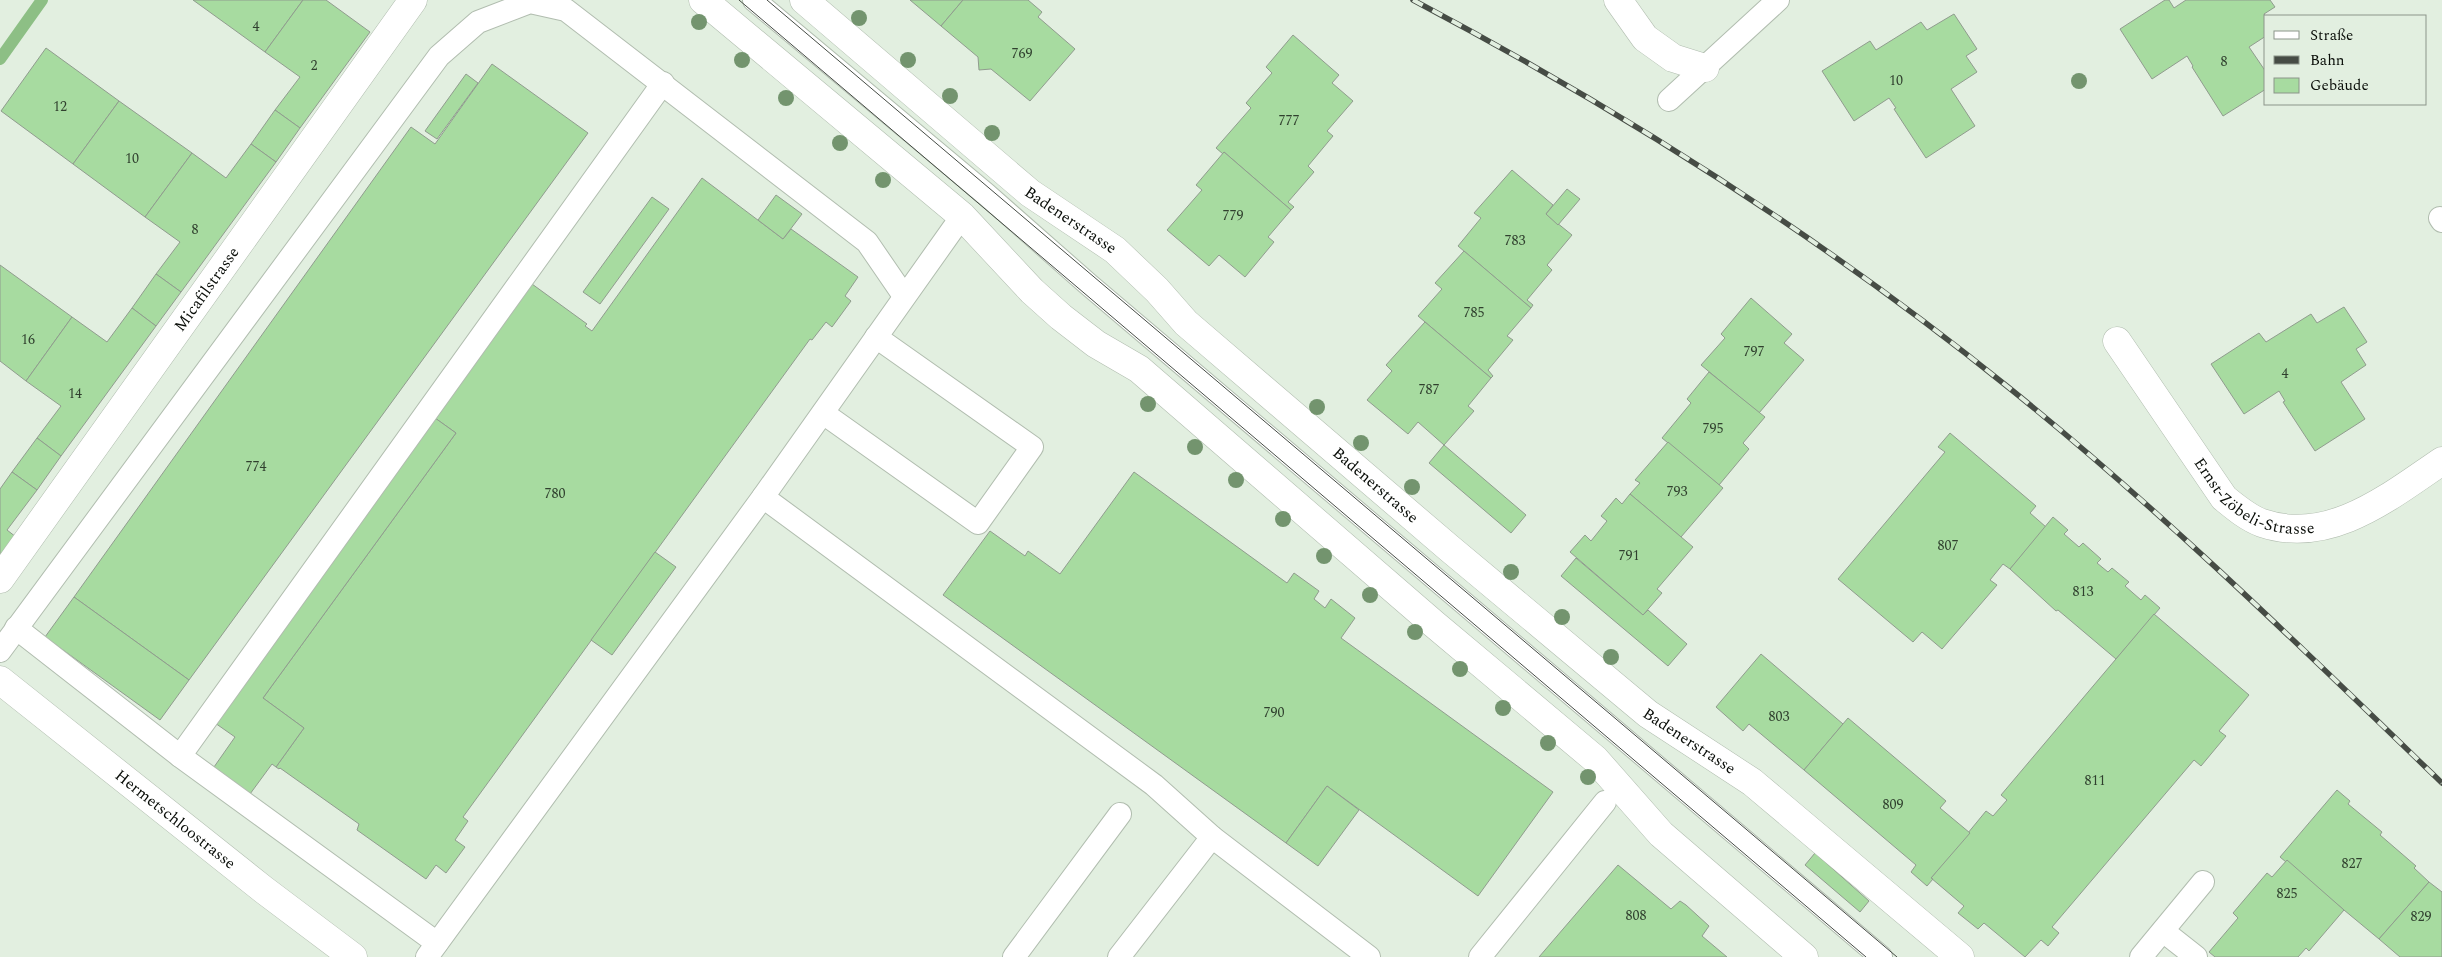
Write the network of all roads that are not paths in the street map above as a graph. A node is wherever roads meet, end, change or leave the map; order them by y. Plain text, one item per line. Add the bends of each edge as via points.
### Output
1 (413, 0) edge
2 (703, 0) edge
3 (754, 0) edge
4 (804, 0) edge
5 (1618, 0) edge
6 (1778, 0) edge
7 (1705, 68) junction
8 (663, 83) junction
9 (1669, 100) dead end
10 (962, 216) junction
11 (904, 296) junction
12 (876, 337) junction
13 (2117, 341) dead end
14 (823, 413) junction
15 (2442, 461) edge
16 (764, 497) junction
17 (0, 579) edge
18 (8, 640) edge
19 (0, 680) edge
20 (180, 756) junction
21 (1605, 802) dead end
22 (1120, 814) dead end
23 (1212, 837) junction
24 (2203, 882) dead end
25 (2162, 931) junction
26 (432, 950) edge
27 (353, 957) edge
28 (1014, 957) edge
29 (1119, 957) edge
30 (1369, 957) edge
31 (1480, 957) edge
32 (1804, 957) edge
33 (1881, 957) edge
34 (1960, 957) edge
35 (2141, 957) edge
36 (2196, 957) edge

1 - 17 street, Micafilstrasse
2 - 10 street
3 - 33 lane
4 - 34 street, Badenerstrasse via 1030,193 1115,250 1186,323 1648,714 1752,782
5 - 7 street via 1645,38 1673,58
6 - 7 lane
7 - 9 lane
8 - 11 lane via 867,242
8 - 18 lane via 566,10 530,2 478,22 439,56
8 - 20 lane
10 - 11 lane
10 - 32 street via 1032,291 1061,317 1096,344 1139,369 1595,759 1661,834
11 - 12 lane
12 - 14 lane
12 - 14 lane via 1032,447 978,523
13 - 15 street, Ernst-Zöbeli-Strasse via 2224,498 2261,522 2286,528 2315,528 2357,515
14 - 16 lane
16 - 23 lane via 1154,785
16 - 26 lane
18 - 20 lane
19 - 27 street, Hermetschloostrasse
20 - 26 lane
21 - 31 lane
22 - 28 lane
23 - 29 lane
23 - 30 lane
24 - 25 lane
25 - 35 lane
25 - 36 lane

